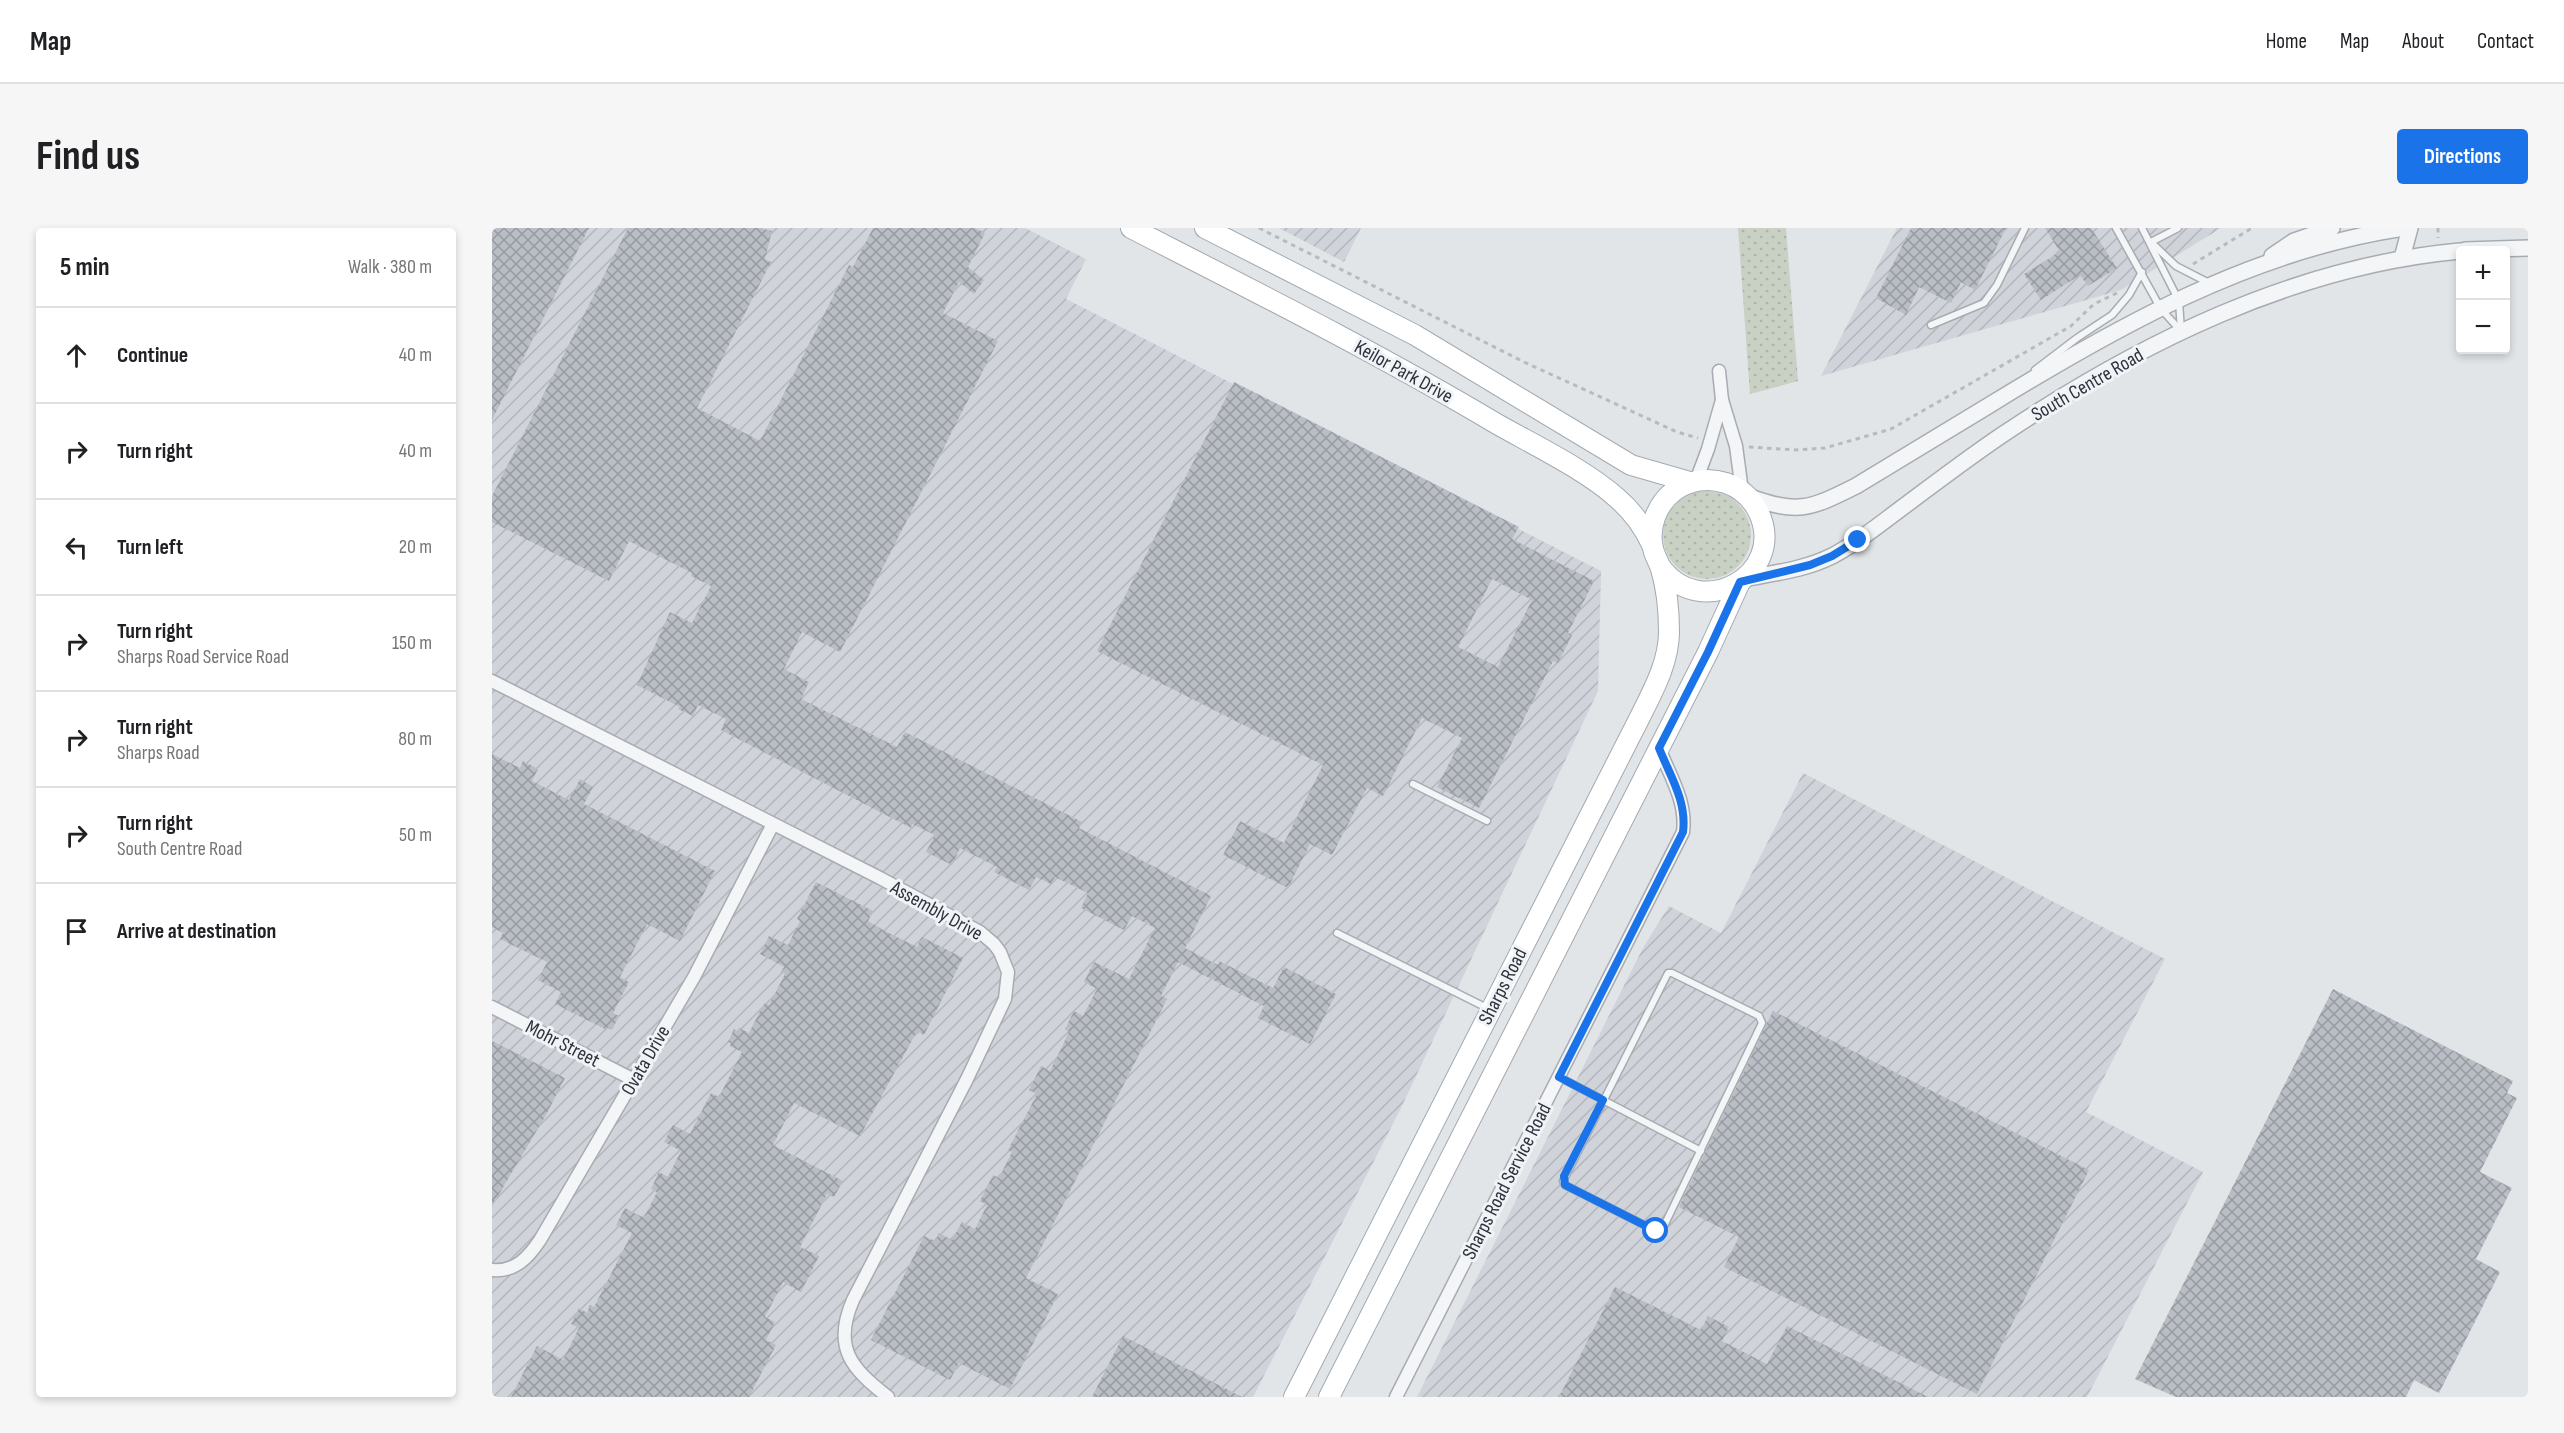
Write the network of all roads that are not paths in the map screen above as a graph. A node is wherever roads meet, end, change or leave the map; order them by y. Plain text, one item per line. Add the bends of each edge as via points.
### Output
1 (1131, 228) edge
2 (2025, 228) edge
3 (2116, 228) edge
4 (2142, 228) edge
5 (2178, 228) edge
6 (2332, 228) edge
7 (2401, 228) edge
8 (1218, 231) edge
9 (2151, 242) junction
10 (2528, 248) edge
11 (2510, 249) edge
12 (2456, 251) edge
13 (2402, 258) junction
14 (2142, 272) junction
15 (2246, 272) junction
16 (2214, 285) junction
17 (2179, 301) junction
18 (2161, 309) junction
19 (1932, 325) dead end
20 (2181, 332) junction
21 (1719, 371) dead end
22 (1722, 400) junction
23 (1989, 405) junction
24 (1693, 482) junction
25 (1744, 493) junction
26 (1652, 546) junction
27 (1660, 566) junction
28 (1742, 580) junction
29 (492, 681) edge
30 (1659, 748) junction
31 (1413, 784) dead end
32 (1487, 821) dead end
33 (773, 824) junction
34 (1337, 933) dead end
35 (492, 1007) edge
36 (1490, 1009) junction
37 (1559, 1077) junction
38 (634, 1080) junction
39 (1603, 1100) junction
40 (1701, 1151) junction
41 (492, 1270) edge
42 (1399, 1391) edge
43 (885, 1395) edge
44 (897, 1397) edge
45 (1294, 1397) edge
46 (1329, 1397) edge
47 (1387, 1397) edge

1 - 26 main road, Keilor Park Drive via 1334,332 1593,480 1629,510
2 - 19 lane via 1984,303
3 - 14 lane
4 - 9 lane
5 - 9 lane
6 - 15 street via 2294,241
7 - 13 street
7 - 15 street, South Centre Road via 2317,247
8 - 24 main road, Keilor Park Drive via 1415,335 1631,465
9 - 16 lane via 2169,261
9 - 17 lane
10 - 11 street
12 - 13 street, South Centre Road
13 - 20 street, South Centre Road via 2289,288
14 - 18 lane
14 - 23 lane via 2112,315
15 - 16 street, South Centre Road
16 - 17 street, South Centre Road
17 - 18 street, South Centre Road
17 - 20 lane
18 - 20 lane
18 - 23 street, South Centre Road via 2067,357
20 - 28 street, South Centre Road via 2036,413 1832,556 1788,571
21 - 22 street
22 - 24 street via 1711,441
22 - 25 street via 1736,446
23 - 25 street, South Centre Road via 1829,500 1789,508
24 - 25 main road via 1720,481
24 - 26 main road via 1676,489 1660,507 1653,522
25 - 28 main road via 1761,519 1764,538 1756,565
26 - 27 main road
27 - 28 main road via 1676,582 1697,591 1719,591
27 - 36 main road, Sharps Road via 1669,632 1663,665
28 - 30 main road, Sharps Road
29 - 33 street, Assembly Drive
30 - 37 street, Sharps Road Service Road via 1683,804 1683,832
30 - 46 main road, Sharps Road
31 - 32 lane
33 - 38 street, Ovata Drive via 709,951
33 - 43 street, Assembly Drive via 980,932 994,944 1008,972 1005,999 848,1311 845,1333 850,1359 867,1382
34 - 36 lane
35 - 38 street, Mohr Street
36 - 45 main road, Sharps Road
37 - 39 lane
37 - 42 street, Sharps Road Service Road
38 - 41 street, Ovata Drive via 532,1253 514,1267
39 - 40 lane
39 - 40 lane via 1564,1176 1565,1185 1659,1231
39 - 40 lane via 1668,973 1759,1016 1761,1031
42 - 47 street, Sharps Road Service Road
43 - 44 street, Assembly Drive

